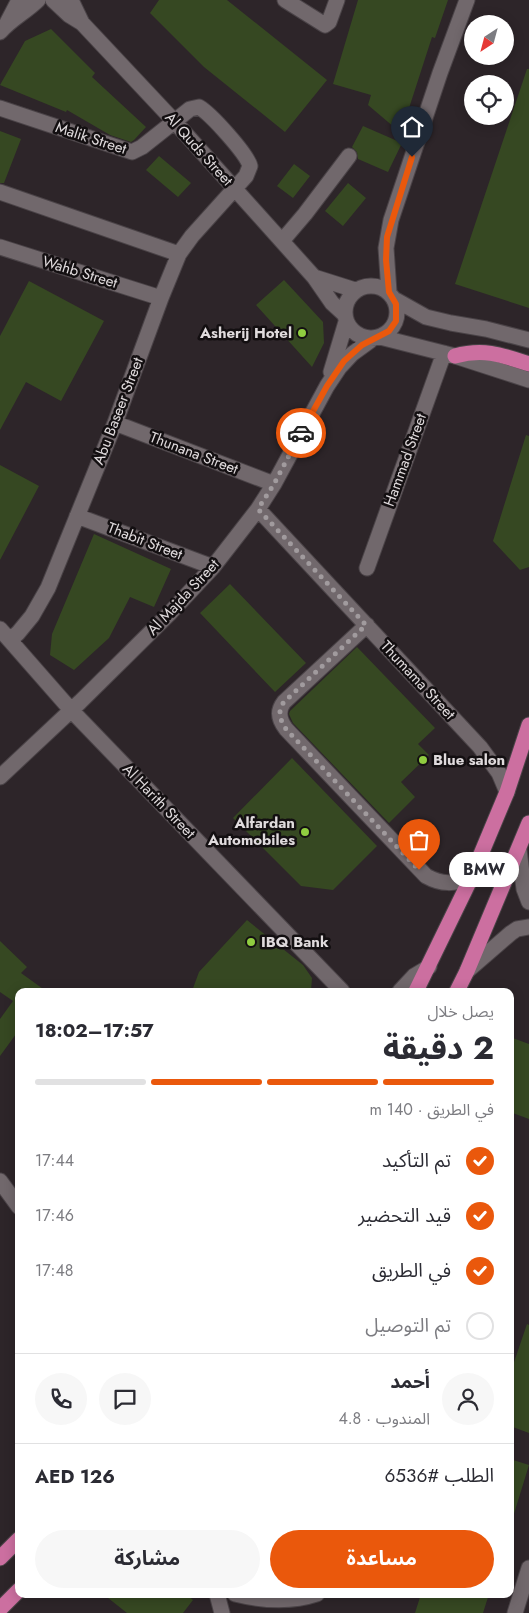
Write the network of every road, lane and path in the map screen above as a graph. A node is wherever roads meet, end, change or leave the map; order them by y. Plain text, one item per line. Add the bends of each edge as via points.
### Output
1 (19, 0) edge
2 (38, 0) edge
3 (52, 0) edge
4 (71, 0) edge
5 (285, 0) edge
6 (338, 0) edge
7 (467, 0) edge
8 (82, 23) junction
9 (3, 28) edge
10 (0, 108) edge
11 (174, 121) junction
12 (349, 156) dead end
13 (235, 188) junction
14 (0, 192) edge
15 (282, 241) junction
16 (0, 247) edge
17 (179, 254) junction
18 (314, 277) junction
19 (355, 290) junction
20 (391, 296) junction
21 (161, 298) junction
22 (345, 318) junction
23 (377, 337) junction
24 (529, 340) edge
25 (450, 355) junction
26 (529, 364) edge
27 (529, 380) edge
28 (327, 386) junction
29 (115, 423) junction
30 (274, 484) junction
31 (258, 509) junction
32 (77, 516) junction
33 (213, 567) junction
34 (367, 568) dead end
35 (366, 625) junction
36 (5, 634) edge
37 (71, 710) junction
38 (529, 725) edge
39 (0, 777) edge
40 (507, 792) junction
41 (529, 823) edge
42 (519, 850) junction
43 (471, 878) junction
44 (529, 902) edge
45 (529, 927) edge
46 (429, 967) junction
47 (467, 971) junction
48 (339, 988) edge
49 (403, 988) edge
50 (418, 988) edge
51 (458, 988) edge
52 (0, 1181) edge
53 (15, 1202) edge
54 (15, 1543) edge
55 (0, 1558) edge
56 (529, 1568) edge
57 (15, 1594) edge
58 (218, 1598) edge
59 (253, 1598) edge
60 (299, 1598) edge
61 (0, 1609) edge
62 (222, 1613) edge
63 (515, 1613) edge

1 - 9 street
2 - 9 street
3 - 8 street, Al Quds Street
4 - 8 street, Al Quds Street
5 - 6 street via 325,25
7 - 20 street via 391,220 386,248
8 - 11 street, Al Quds Street
10 - 11 street, Malik Street via 132,152
11 - 13 street, Al Quds Street
11 - 13 street, Abu Baseer Street via 190,109 200,107 245,154 249,172
12 - 15 street
13 - 15 street, Al Quds Street
13 - 17 street, Abu Baseer Street
14 - 17 street
15 - 18 street, Al Quds Street
16 - 21 street, Wahb Street
17 - 21 street, Abu Baseer Street
18 - 19 street
18 - 22 street, Al Quds Street
19 - 20 street via 370,285 380,287
19 - 22 street via 348,298
20 - 23 street via 397,310 396,321 389,331
20 - 24 street via 426,317
21 - 29 street, Abu Baseer Street
22 - 23 street via 349,327 363,337
22 - 28 street, Al Majda Street
23 - 25 street
23 - 28 street, Al Majda Street via 348,357
25 - 26 highway via 488,352
25 - 27 street
25 - 34 street, Hammad Street
28 - 30 street, Al Majda Street
29 - 30 street, Thunana Street
29 - 32 street, Abu Baseer Street
30 - 31 street, Al Majda Street
31 - 33 street, Al Majda Street
31 - 35 street, Thumama Street
32 - 33 street, Thabit Street
32 - 36 street, Abu Baseer Street via 40,604 18,633
33 - 37 street, Al Majda Street
35 - 40 street, Thumama Street via 487,755
35 - 43 street via 284,702 280,711 281,721 426,876 443,883
36 - 37 street, Al Harith Street
37 - 39 street, Al Majda Street
37 - 48 street, Al Harith Street
38 - 40 highway
40 - 43 highway
41 - 42 highway
42 - 44 street
42 - 47 highway
43 - 46 highway
45 - 47 street via 511,933
46 - 49 street
46 - 50 highway
47 - 51 highway
52 - 53 street
54 - 55 highway
56 - 63 street
57 - 61 highway
58 - 62 street
59 - 60 street

